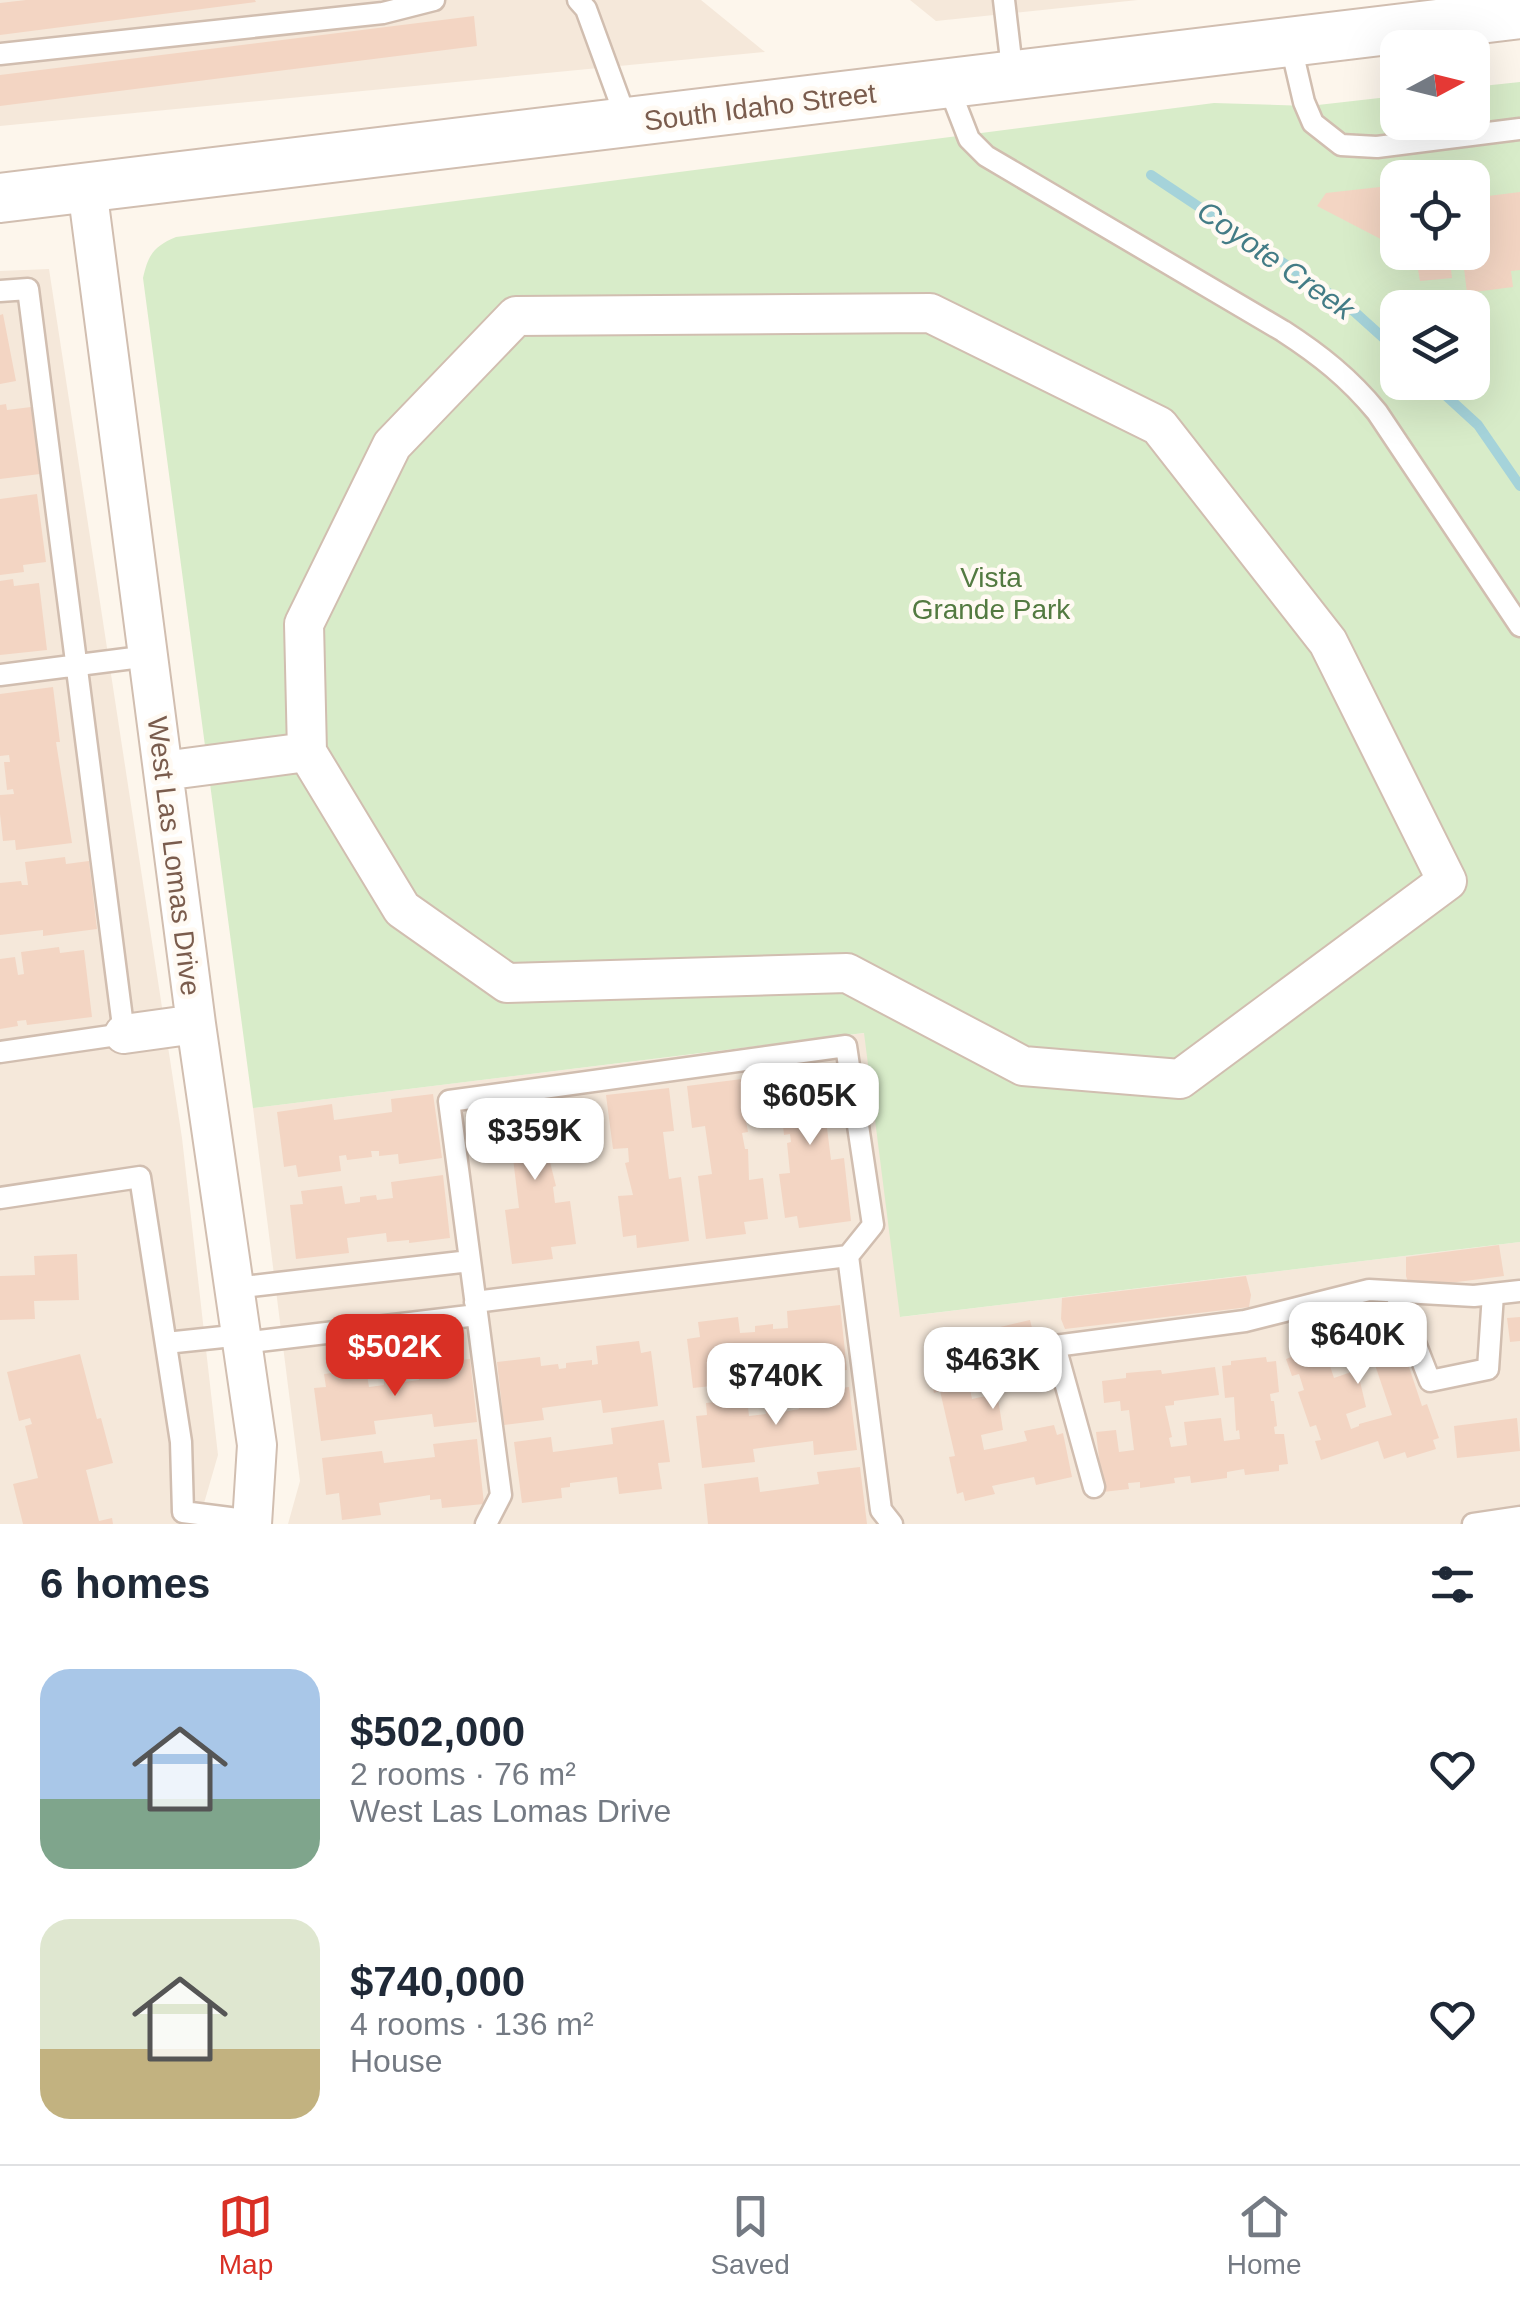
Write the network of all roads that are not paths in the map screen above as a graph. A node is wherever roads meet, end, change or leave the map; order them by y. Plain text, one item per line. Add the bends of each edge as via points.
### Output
1 (434, 0) edge
2 (578, 0) edge
3 (1004, 0) edge
4 (1520, 14) edge
5 (1290, 42) junction
6 (0, 54) edge
7 (1013, 77) junction
8 (948, 85) junction
9 (628, 123) junction
10 (1520, 129) edge
11 (87, 188) junction
12 (0, 198) edge
13 (0, 291) edge
14 (1520, 626) edge
15 (148, 656) junction
16 (77, 665) junction
17 (0, 675) edge
18 (307, 752) junction
19 (163, 770) junction
20 (196, 1024) junction
21 (124, 1034) junction
22 (0, 1052) edge
23 (0, 1198) edge
24 (848, 1256) junction
25 (470, 1260) junction
26 (234, 1288) junction
27 (1520, 1291) edge
28 (1395, 1292) junction
29 (1493, 1294) junction
30 (476, 1309) junction
31 (242, 1339) junction
32 (166, 1343) junction
33 (1094, 1488) dead end
34 (1520, 1516) edge
35 (253, 1522) edge
36 (486, 1524) edge
37 (892, 1524) edge
38 (1474, 1524) edge

1 - 6 lane via 384,14
2 - 9 lane
3 - 7 lane
4 - 5 street, South Idaho Street
5 - 7 street, South Idaho Street
5 - 10 lane via 1313,122 1340,144 1377,147
7 - 8 street, South Idaho Street
8 - 9 street, South Idaho Street
8 - 14 lane via 969,138 986,156 1283,331 1352,382
9 - 11 street, South Idaho Street
11 - 12 street, South Idaho Street
11 - 15 street, West Las Lomas Drive
13 - 16 lane via 28,289
15 - 16 lane
15 - 19 street, West Las Lomas Drive
16 - 17 lane
16 - 21 lane
18 - 18 street via 402,909 507,983 847,973 1023,1066 1180,1079 1448,881 1328,642 1158,426 930,313 516,316 392,445 304,624
18 - 19 street
19 - 20 street, West Las Lomas Drive
20 - 21 street
20 - 26 street, West Las Lomas Drive
21 - 22 lane
23 - 32 lane via 140,1177
24 - 25 lane via 873,1225 846,1046 448,1101
24 - 30 lane
24 - 37 lane via 881,1510
25 - 26 lane
25 - 30 lane
26 - 31 street, West Las Lomas Drive
27 - 29 lane
28 - 29 lane
28 - 29 lane via 1430,1381 1488,1369
28 - 33 lane via 1369,1290 1245,1321 1055,1346
30 - 31 lane
30 - 36 lane via 501,1495
31 - 32 lane
31 - 35 street, West Las Lomas Drive via 256,1445
32 - 35 lane via 181,1442 183,1512
34 - 38 lane

